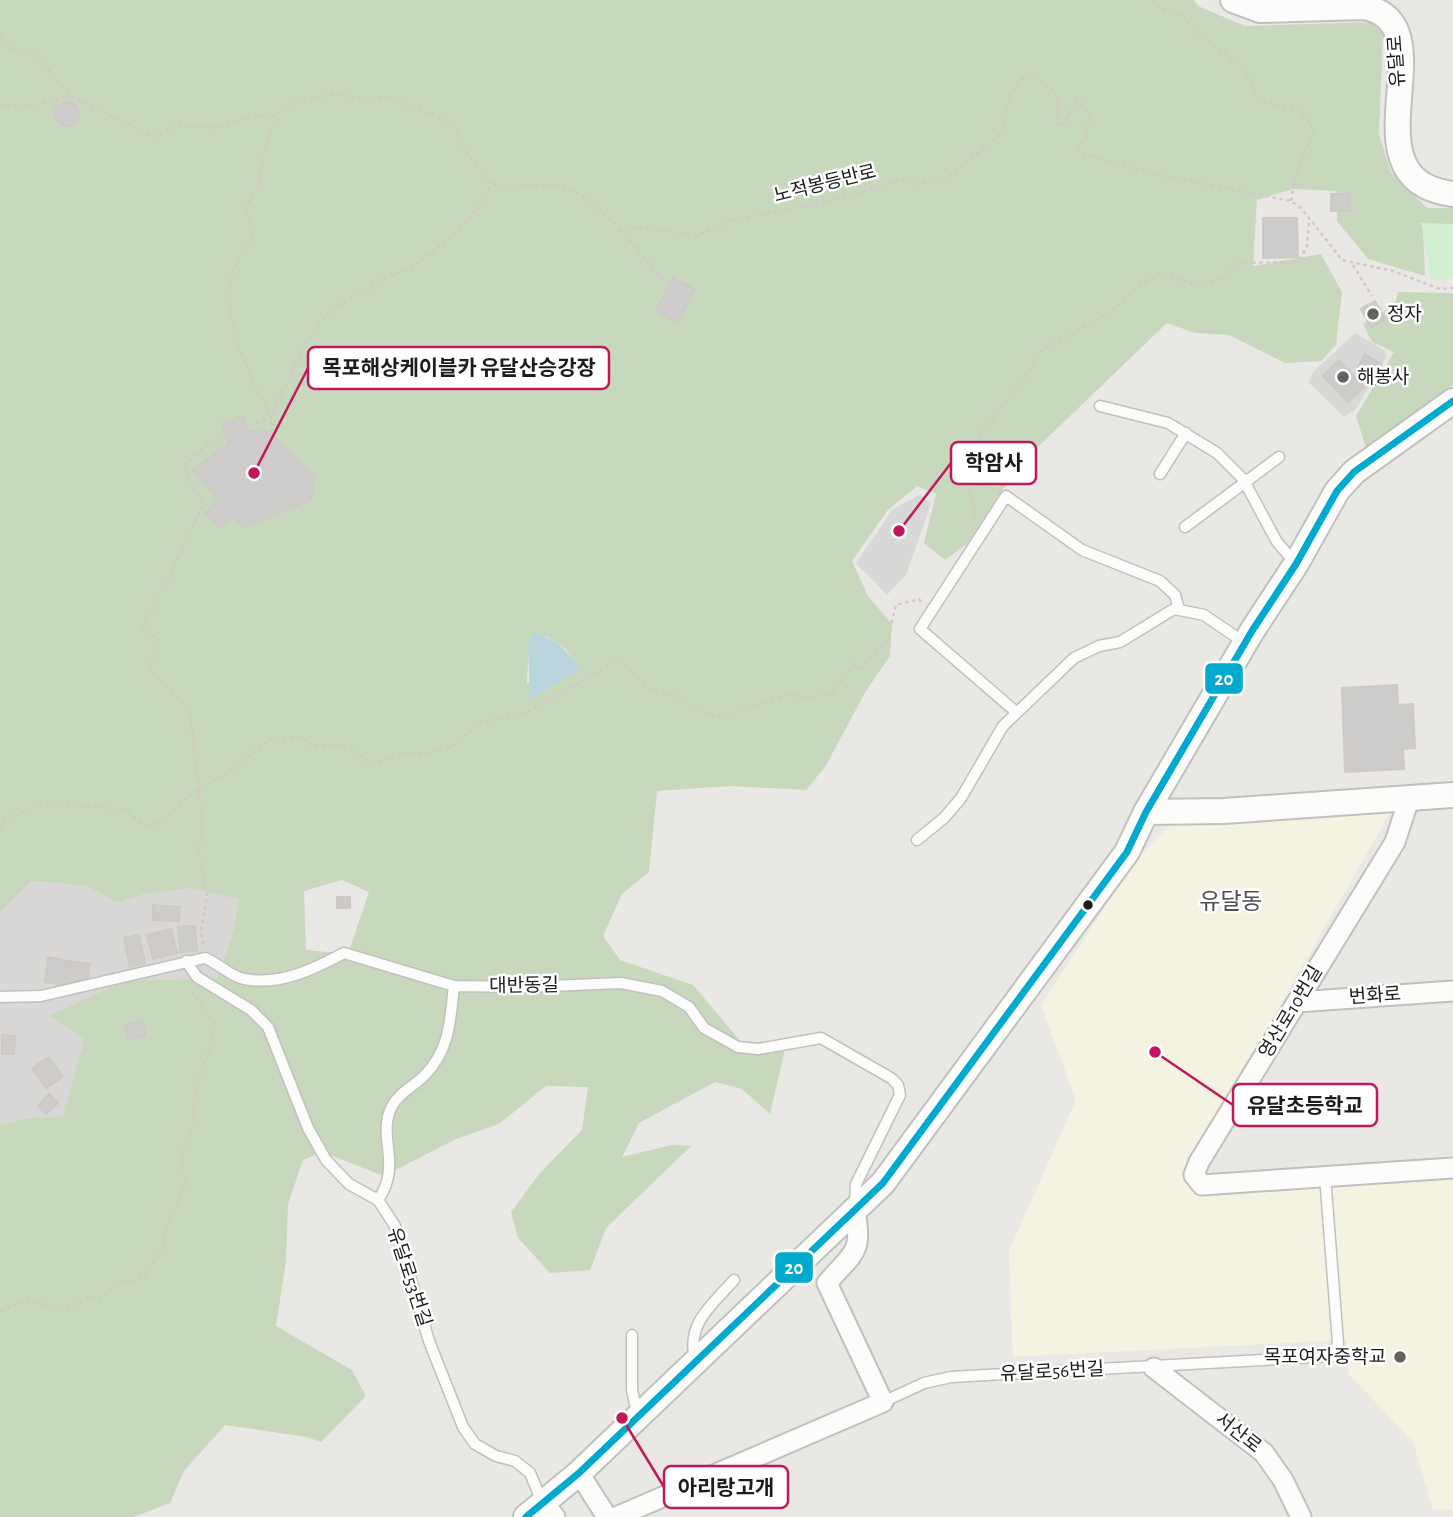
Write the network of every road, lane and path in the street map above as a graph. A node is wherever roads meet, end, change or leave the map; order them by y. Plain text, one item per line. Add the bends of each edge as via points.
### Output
1 (1152, 0) edge
2 (1233, 0) edge
3 (1364, 3) edge
4 (0, 34) edge
5 (72, 96) junction
6 (0, 106) edge
7 (274, 116) junction
8 (491, 184) junction
9 (1453, 194) edge
10 (1291, 201) junction
11 (1310, 219) junction
12 (620, 229) junction
13 (1353, 265) junction
14 (662, 279) dead end
15 (1453, 288) edge
16 (1372, 296) dead end
17 (1453, 401) edge
18 (1100, 406) dead end
19 (271, 417) junction
20 (271, 433) dead end
21 (1186, 433) junction
22 (1279, 457) dead end
23 (1160, 474) dead end
24 (1245, 482) junction
25 (1185, 527) dead end
26 (976, 539) junction
27 (1296, 564) junction
28 (1179, 609) junction
29 (928, 613) junction
30 (1246, 643) junction
31 (1016, 712) junction
32 (198, 792) junction
33 (1453, 795) edge
34 (1409, 799) junction
35 (1146, 813) junction
36 (0, 828) edge
37 (917, 840) dead end
38 (207, 958) junction
39 (187, 961) junction
40 (188, 986) dead end
41 (454, 986) junction
42 (1453, 991) edge
43 (0, 998) edge
44 (1298, 1002) junction
45 (1453, 1168) edge
46 (1325, 1176) junction
47 (378, 1200) junction
48 (855, 1210) junction
49 (734, 1280) dead end
50 (0, 1311) edge
51 (632, 1335) dead end
52 (696, 1362) junction
53 (1154, 1367) junction
54 (883, 1402) junction
55 (638, 1417) junction
56 (579, 1473) junction
57 (541, 1512) edge
58 (607, 1517) edge
59 (616, 1517) edge
60 (1301, 1517) edge

1 - 10 path via 1183,16 1200,35 1242,65 1256,96 1297,110 1310,122 1311,139 1295,177
2 - 3 street, 유달로 via 1259,10
3 - 9 street, 유달로 via 1385,14 1400,38 1402,165 1437,192
4 - 5 path via 10,48 34,54
5 - 6 path via 25,107
5 - 7 path via 153,137 177,126 212,128 255,116
7 - 8 path via 313,96 388,97 454,124 466,152
7 - 19 path via 260,171 262,180 246,207 253,237 234,267 229,306 239,343
8 - 12 path via 561,187 587,198
8 - 19 path via 481,205 449,238 410,269 373,282 366,293 352,296 319,325
10 - 11 path
10 - 12 path, 노적봉등반로 via 1144,172 1085,154 1079,149 1089,113 1075,101 1061,127 1056,93 1027,75 1010,96 997,138 944,180 916,184 901,179 835,200 728,221 697,236 642,227
11 - 13 path via 1342,260
11 - 26 path via 1307,246 1299,262 1239,263 1224,277 1200,286 1160,274 1135,288 1113,310 1038,352 1025,379 961,457 962,473 974,499
12 - 14 path
13 - 15 path via 1370,265 1440,289
13 - 16 path
17 - 27 street via 1354,472 1325,509
18 - 21 lane via 1168,423
19 - 20 path
19 - 32 path via 211,441 184,466 203,505 143,625 159,640 150,665 153,672 190,711
21 - 23 lane
21 - 24 lane via 1217,453
22 - 24 lane
24 - 25 lane
24 - 27 lane
26 - 28 lane via 1006,496 1082,550 1160,581 1175,595
26 - 29 lane via 961,569
27 - 30 street
28 - 30 lane via 1203,615
28 - 31 lane via 1166,612 1120,642 1073,658
29 - 31 lane via 920,629
29 - 32 path via 919,599 896,605 888,638 859,670 854,663 832,694 804,698 791,694 717,717 694,710 680,697 648,688 619,659 529,710 480,723 451,747 424,754 404,753 372,764 348,746 311,745 302,737 268,740
30 - 35 street
31 - 37 lane via 998,733 961,798
32 - 36 path via 149,826 125,809 37,802 6,817
32 - 38 path via 202,821 199,853 206,897 201,930
33 - 34 street
34 - 35 street
34 - 44 street, 영산로10번길 via 1395,842
35 - 48 street via 1127,852 997,1032 883,1183
38 - 39 lane
38 - 41 lane, 대반동길 via 242,979 276,979 306,972 344,953
39 - 43 lane via 41,996
39 - 47 lane, 유달로53번길 via 197,977 251,1010 268,1027 308,1128 326,1160 349,1184
40 - 50 path via 214,1023 182,1154 185,1185 163,1245 146,1274 132,1282 119,1280 100,1299 88,1298 61,1310 29,1300
41 - 47 lane via 448,1038 440,1059 391,1107 390,1181
41 - 48 lane, 대반동길 via 621,983 662,991 689,1007 704,1028 738,1047 758,1049 821,1038 850,1052 891,1078 900,1095 856,1184
42 - 44 street, 번화로
44 - 46 street, 영산로10번길 via 1194,1175 1202,1185
45 - 46 street, 영산로10번길
46 - 53 lane, 유달로56번길 via 1338,1343 1334,1356
47 - 57 lane, 유달로53번길 via 395,1226 429,1341 463,1427 475,1444 515,1461 530,1473
48 - 52 street
48 - 54 street via 860,1238 856,1251 827,1283
49 - 52 lane via 695,1326 692,1347
51 - 55 lane via 632,1390
52 - 55 street
53 - 54 lane, 유달로56번길 via 951,1377 924,1383
53 - 60 street, 서산로 via 1264,1453
54 - 59 street, 유달로56번길
55 - 56 street
56 - 57 street
56 - 58 street

